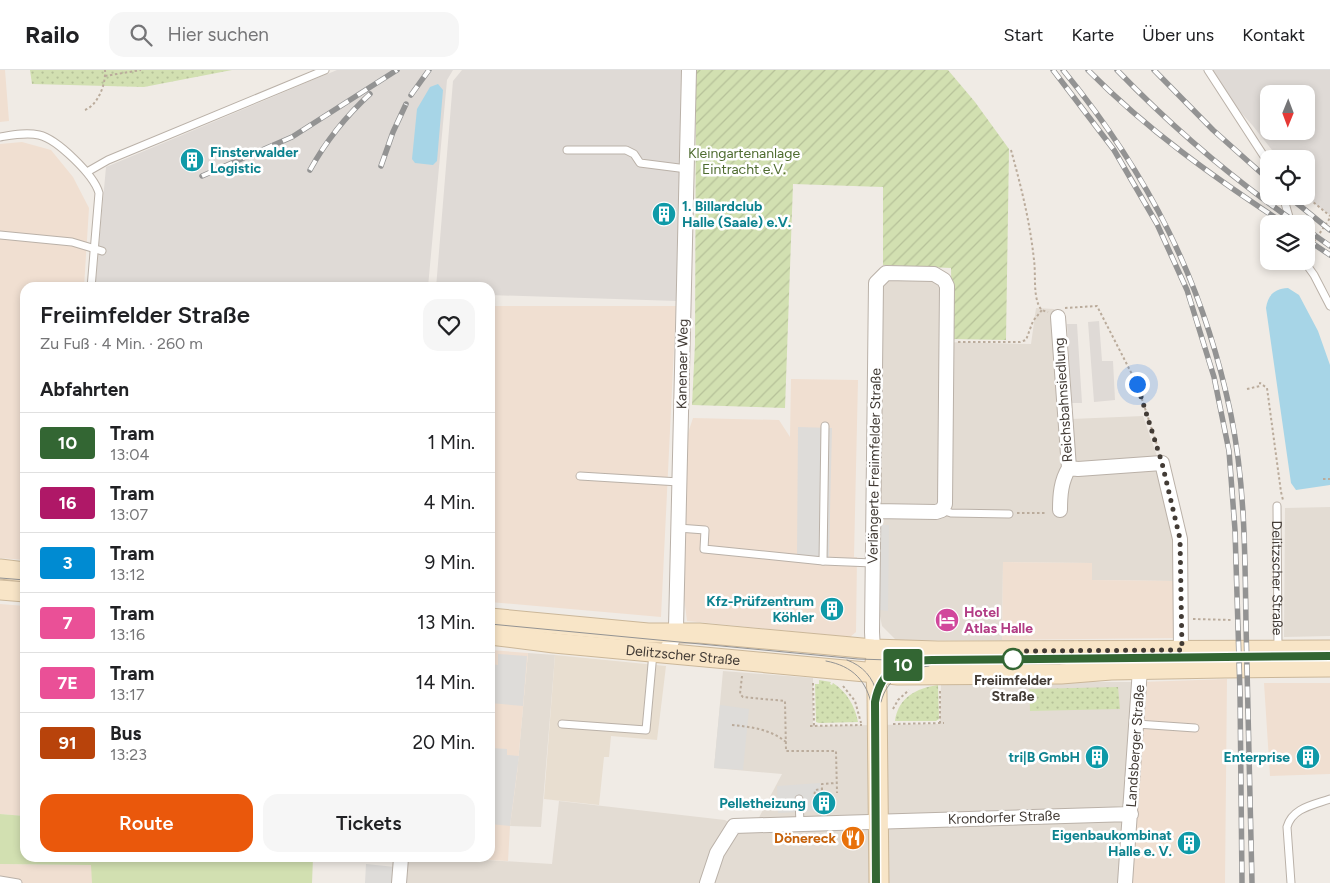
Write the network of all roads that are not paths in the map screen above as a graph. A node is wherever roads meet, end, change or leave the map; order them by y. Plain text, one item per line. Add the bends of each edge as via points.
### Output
1 (325, 70) edge
2 (690, 70) edge
3 (1208, 70) edge
4 (0, 137) edge
5 (567, 150) dead end
6 (1260, 150) edge
7 (687, 169) junction
8 (87, 172) junction
9 (0, 235) edge
10 (98, 250) junction
11 (1311, 270) edge
12 (92, 282) edge
13 (1330, 306) edge
14 (1058, 317) road end
15 (825, 426) dead end
16 (1068, 468) junction
17 (580, 476) dead end
18 (680, 482) junction
19 (1277, 506) road end
20 (942, 510) junction
21 (1060, 510) road end
22 (874, 511) junction
23 (1009, 514) road end
24 (678, 528) junction
25 (823, 561) junction
26 (873, 563) junction
27 (0, 569) edge
28 (20, 571) edge
29 (0, 590) edge
30 (20, 592) edge
31 (495, 618) edge
32 (675, 633) junction
33 (495, 636) edge
34 (873, 649) junction
35 (1182, 650) junction
36 (1278, 650) junction
37 (1330, 650) edge
38 (658, 653) junction
39 (1330, 667) edge
40 (1140, 669) junction
41 (876, 674) junction
42 (562, 724) dead end
43 (1138, 724) junction
44 (1195, 728) dead end
45 (799, 799) dead end
46 (1330, 799) edge
47 (1131, 814) junction
48 (878, 821) junction
49 (800, 824) junction
50 (398, 862) edge
51 (398, 862) edge
52 (0, 880) edge
53 (18, 883) edge
54 (395, 883) edge
55 (399, 883) edge
56 (707, 883) edge
57 (879, 883) edge
58 (1125, 883) edge
59 (1290, 883) edge

1 - 8 lane via 108,160
2 - 7 street, Kanenaer Weg
3 - 6 lane
4 - 8 lane via 38,134 47,137
5 - 7 lane via 626,150 634,154 640,163
7 - 18 street, Kanenaer Weg
8 - 10 lane via 99,193
9 - 10 lane via 72,242
10 - 12 lane
11 - 13 lane
14 - 16 street, Reichsbahnsiedlung
15 - 25 lane
16 - 21 street, Reichsbahnsiedlung via 1060,492
16 - 35 street via 1162,463 1180,539
17 - 18 lane
18 - 24 street, Kanenaer Weg
19 - 36 lane, Delitzscher Straße
20 - 22 street
20 - 22 street, Verlängerte Freiimfelder Straße via 945,504 947,286 940,276 934,274 886,273 876,283
20 - 23 lane
22 - 26 street, Verlängerte Freiimfelder Straße
24 - 25 lane via 705,530 704,549
24 - 32 street, Kanenaer Weg
25 - 26 lane
26 - 34 street, Verlängerte Freiimfelder Straße
27 - 28 main road
29 - 30 main road
31 - 32 main road, Delitzscher Straße
32 - 34 main road, Delitzscher Straße
32 - 38 street, Kanenaer Weg via 672,641
33 - 38 main road, Delitzscher Straße
34 - 35 main road, Delitzscher Straße via 938,652
34 - 41 main road
35 - 36 main road, Delitzscher Straße
36 - 37 main road, Delitzscher Straße
38 - 41 main road, Delitzscher Straße
38 - 42 lane via 646,730
39 - 40 main road, Delitzscher Straße
40 - 41 main road, Delitzscher Straße via 1061,674
40 - 43 street, Landsberger Straße
41 - 48 main road
43 - 44 lane
43 - 47 street, Landsberger Straße
45 - 49 lane
46 - 59 lane via 1299,810 1289,819
47 - 48 street, Krondorfer Straße
47 - 58 street, Landsberger Straße
48 - 49 street, Krondorfer Straße
48 - 57 main road
49 - 56 street, Krondorfer Straße via 734,826 717,853
50 - 54 lane
51 - 55 street
52 - 53 lane

